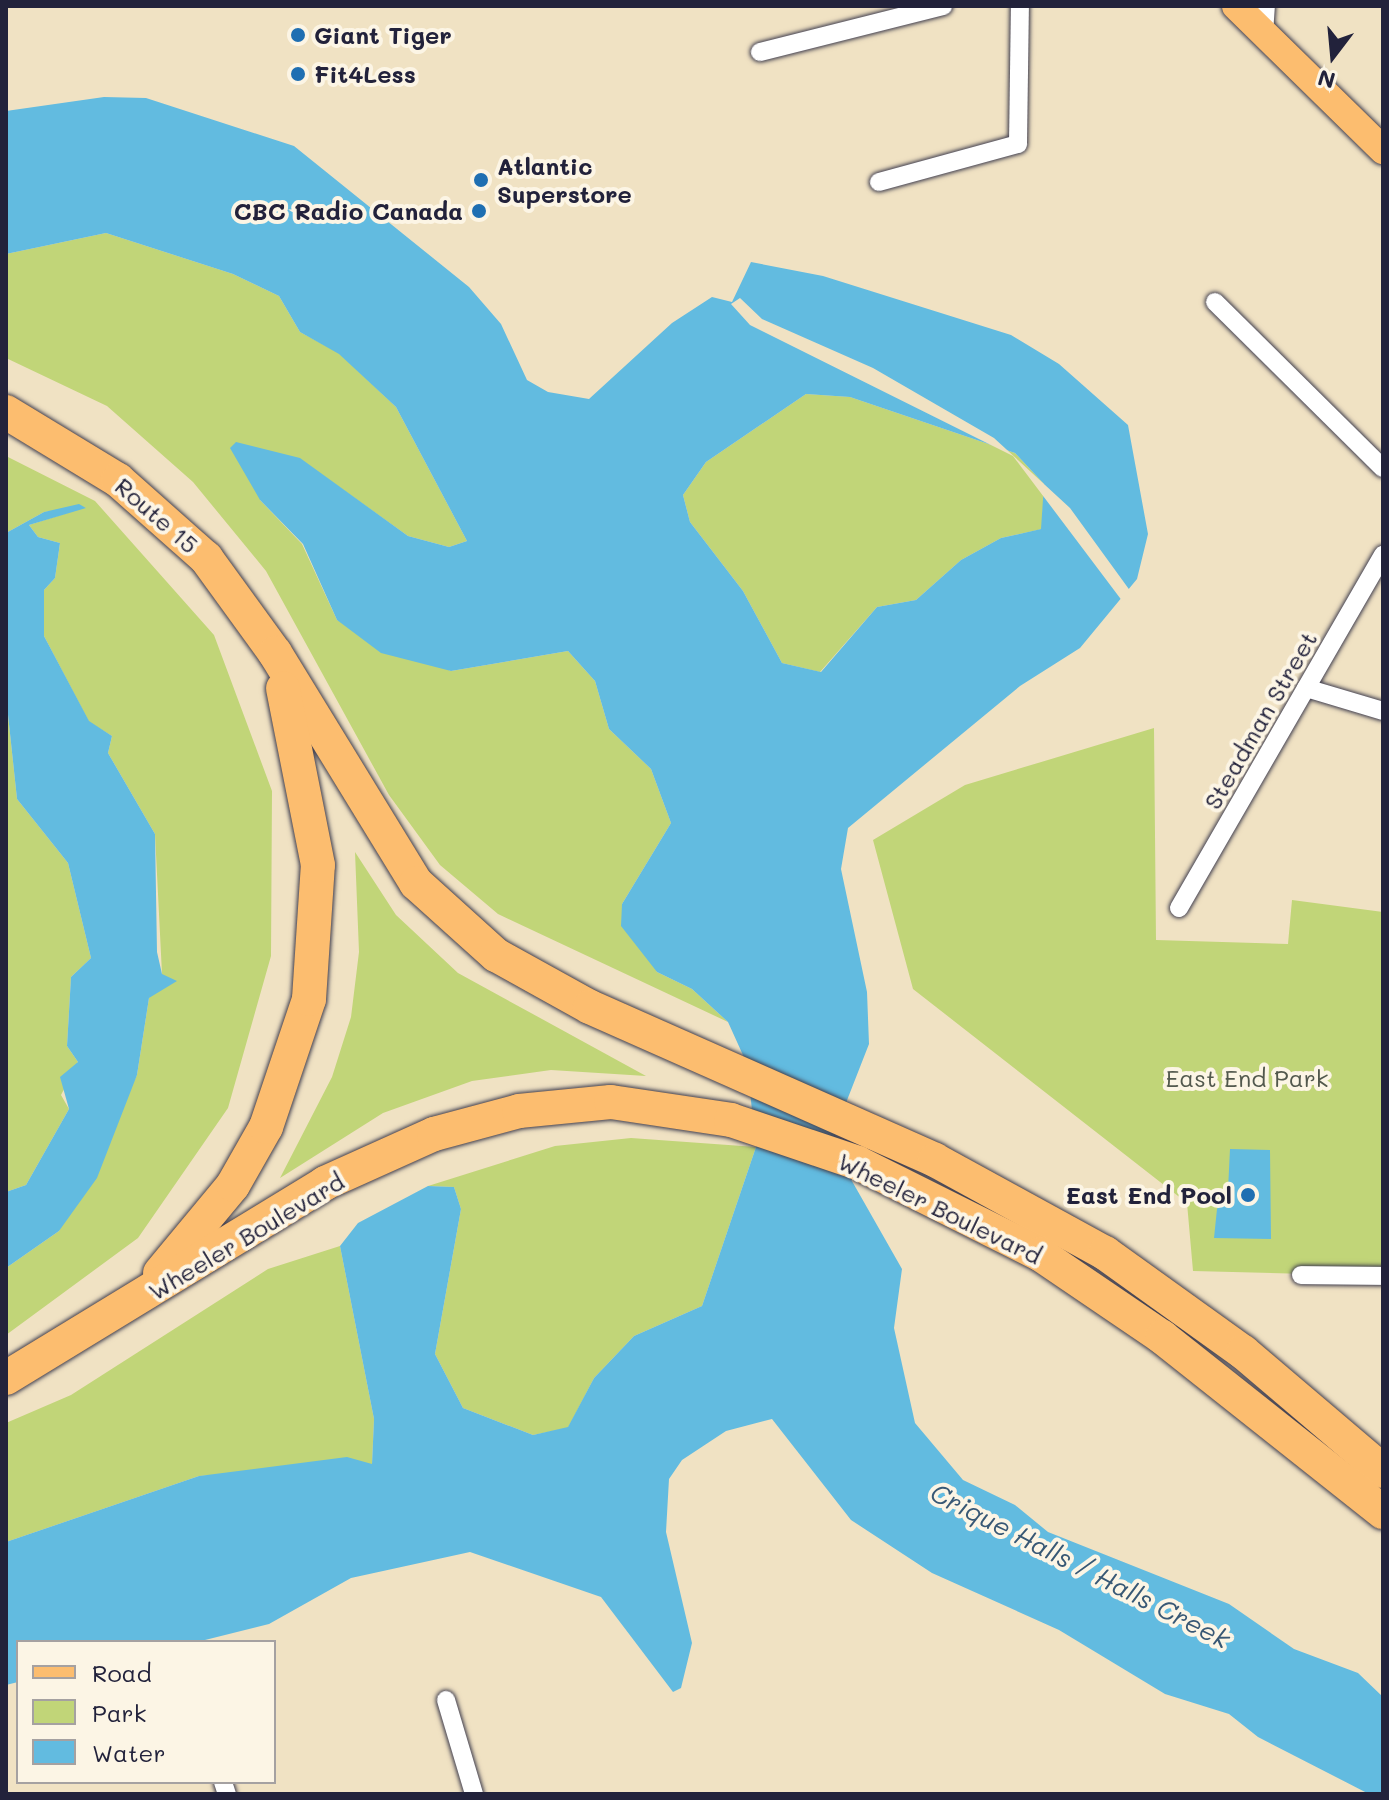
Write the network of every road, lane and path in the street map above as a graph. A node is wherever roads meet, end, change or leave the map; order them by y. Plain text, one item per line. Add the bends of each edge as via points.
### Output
1 (943, 6) edge
2 (1020, 6) edge
3 (1236, 6) edge
4 (1265, 20) edge
5 (760, 52) dead end
6 (1383, 150) edge
7 (879, 182) dead end
8 (1215, 302) dead end
9 (6, 412) edge
10 (1383, 468) edge
11 (1383, 555) edge
12 (275, 653) junction
13 (1306, 688) junction
14 (1383, 711) edge
15 (1179, 908) dead end
16 (1301, 1275) dead end
17 (1383, 1276) edge
18 (93, 1330) junction
19 (6, 1378) edge
20 (1383, 1471) edge
21 (1383, 1512) edge
22 (446, 1700) dead end
23 (474, 1794) edge

1 - 5 street
2 - 7 street via 1018,144
3 - 4 main road
4 - 6 main road
8 - 10 street
9 - 12 highway, Route 15 via 68,445 162,513 206,558
11 - 13 street, Steadman Street
12 - 18 highway via 318,865 318,932 299,1038 266,1127 233,1185 174,1258
12 - 20 highway, Wheeler Boulevard via 416,883 496,955 862,1126 1105,1253 1243,1352
13 - 14 street
13 - 15 street, Steadman Street
16 - 17 street
18 - 19 highway
18 - 21 highway, Wheeler Boulevard via 325,1183 434,1134 519,1111 611,1102 731,1120 858,1163 1040,1254 1162,1337
22 - 23 street

